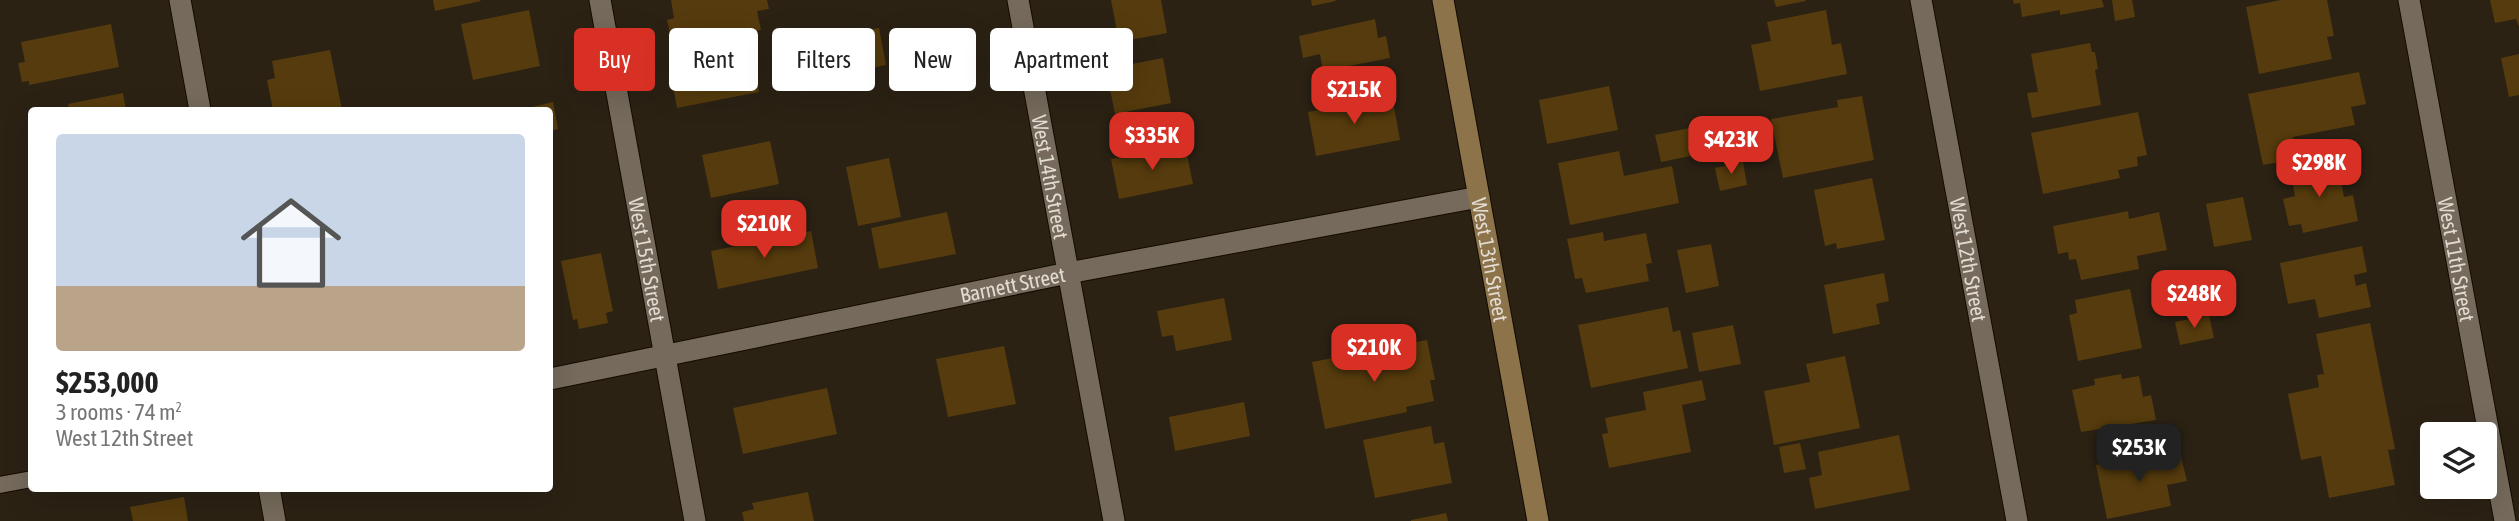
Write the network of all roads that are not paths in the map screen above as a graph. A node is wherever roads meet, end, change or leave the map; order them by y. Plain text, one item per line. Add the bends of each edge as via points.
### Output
1 (180, 0) edge
2 (600, 0) edge
3 (1018, 0) edge
4 (1443, 0) edge
5 (1921, 0) edge
6 (2409, 0) edge
7 (199, 107) edge
8 (1479, 197) junction
9 (1068, 273) junction
10 (666, 356) junction
11 (553, 378) edge
12 (28, 480) edge
13 (0, 485) edge
14 (270, 492) edge
15 (275, 521) edge
16 (695, 521) edge
17 (1114, 521) edge
18 (1538, 521) edge
19 (2017, 521) edge
20 (2505, 521) edge

1 - 7 street
2 - 10 street, West 15th Street
3 - 9 street, West 14th Street
4 - 8 street, West 13th Street
5 - 19 street, West 12th Street
6 - 20 street, West 11th Street
8 - 9 street, Barnett Street
8 - 18 street, West 13th Street
9 - 10 street, Barnett Street
9 - 17 street, West 14th Street
10 - 11 street, Barnett Street
10 - 16 street, West 15th Street
12 - 13 lane
14 - 15 street

